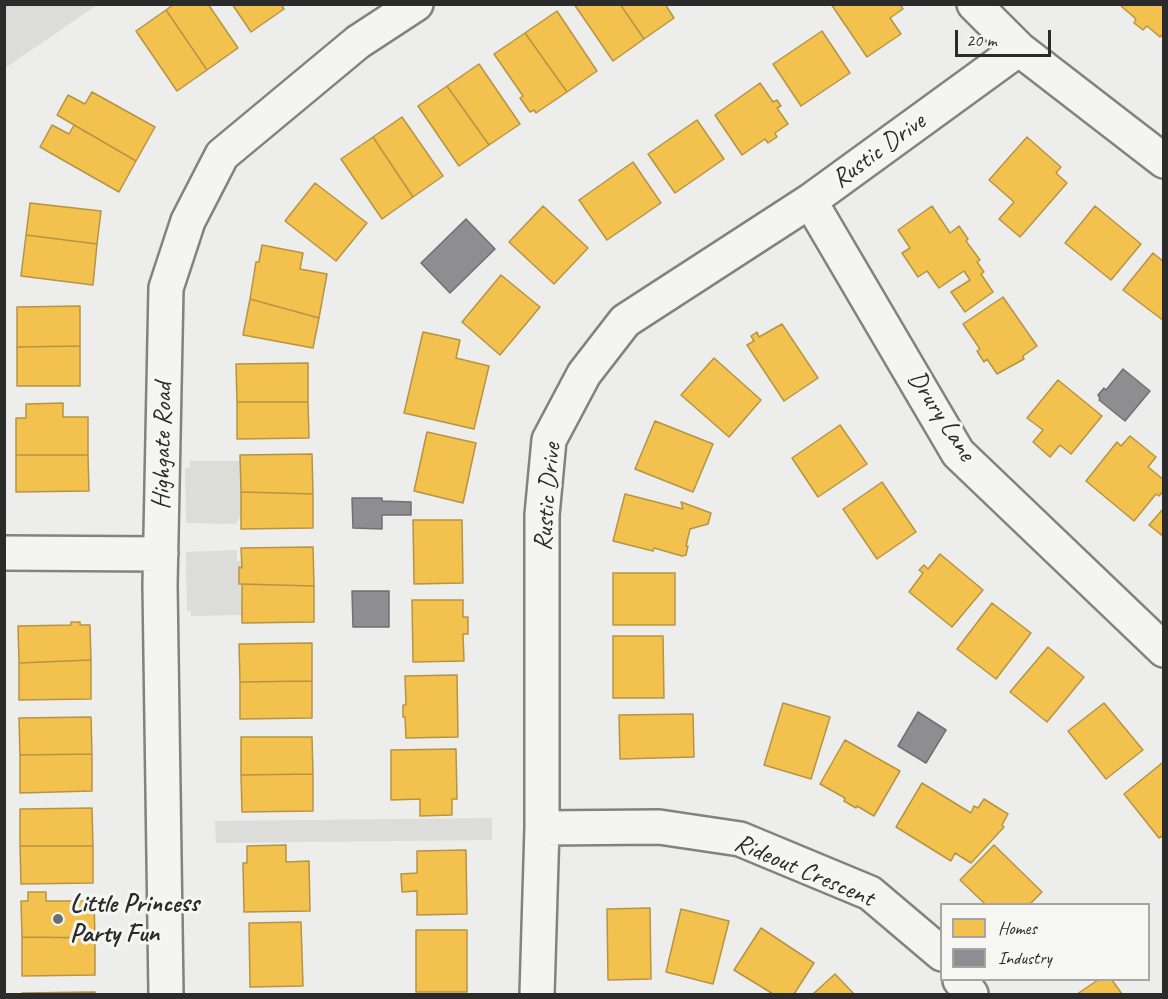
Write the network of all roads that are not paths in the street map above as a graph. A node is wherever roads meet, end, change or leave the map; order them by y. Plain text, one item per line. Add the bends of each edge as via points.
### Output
1 (416, 4) edge
2 (974, 4) edge
3 (1019, 49) junction
4 (1164, 161) edge
5 (810, 201) junction
6 (4, 553) edge
7 (161, 554) junction
8 (1164, 650) edge
9 (542, 828) junction
10 (940, 952) edge
11 (961, 981) edge
12 (166, 994) edge
13 (537, 994) edge
14 (971, 994) edge

1 - 7 street, Highgate Road via 358,42 222,155 188,221 166,288
2 - 3 street
3 - 4 street
3 - 5 street, Rustic Drive
5 - 8 street, Drury Lane via 958,453
5 - 9 street, Rustic Drive via 625,321 584,374 549,440 542,515
6 - 7 street
7 - 12 street, Highgate Road
9 - 10 street, Rideout Crescent via 659,827 740,838 870,893
9 - 13 street, Rustic Drive
11 - 14 street

